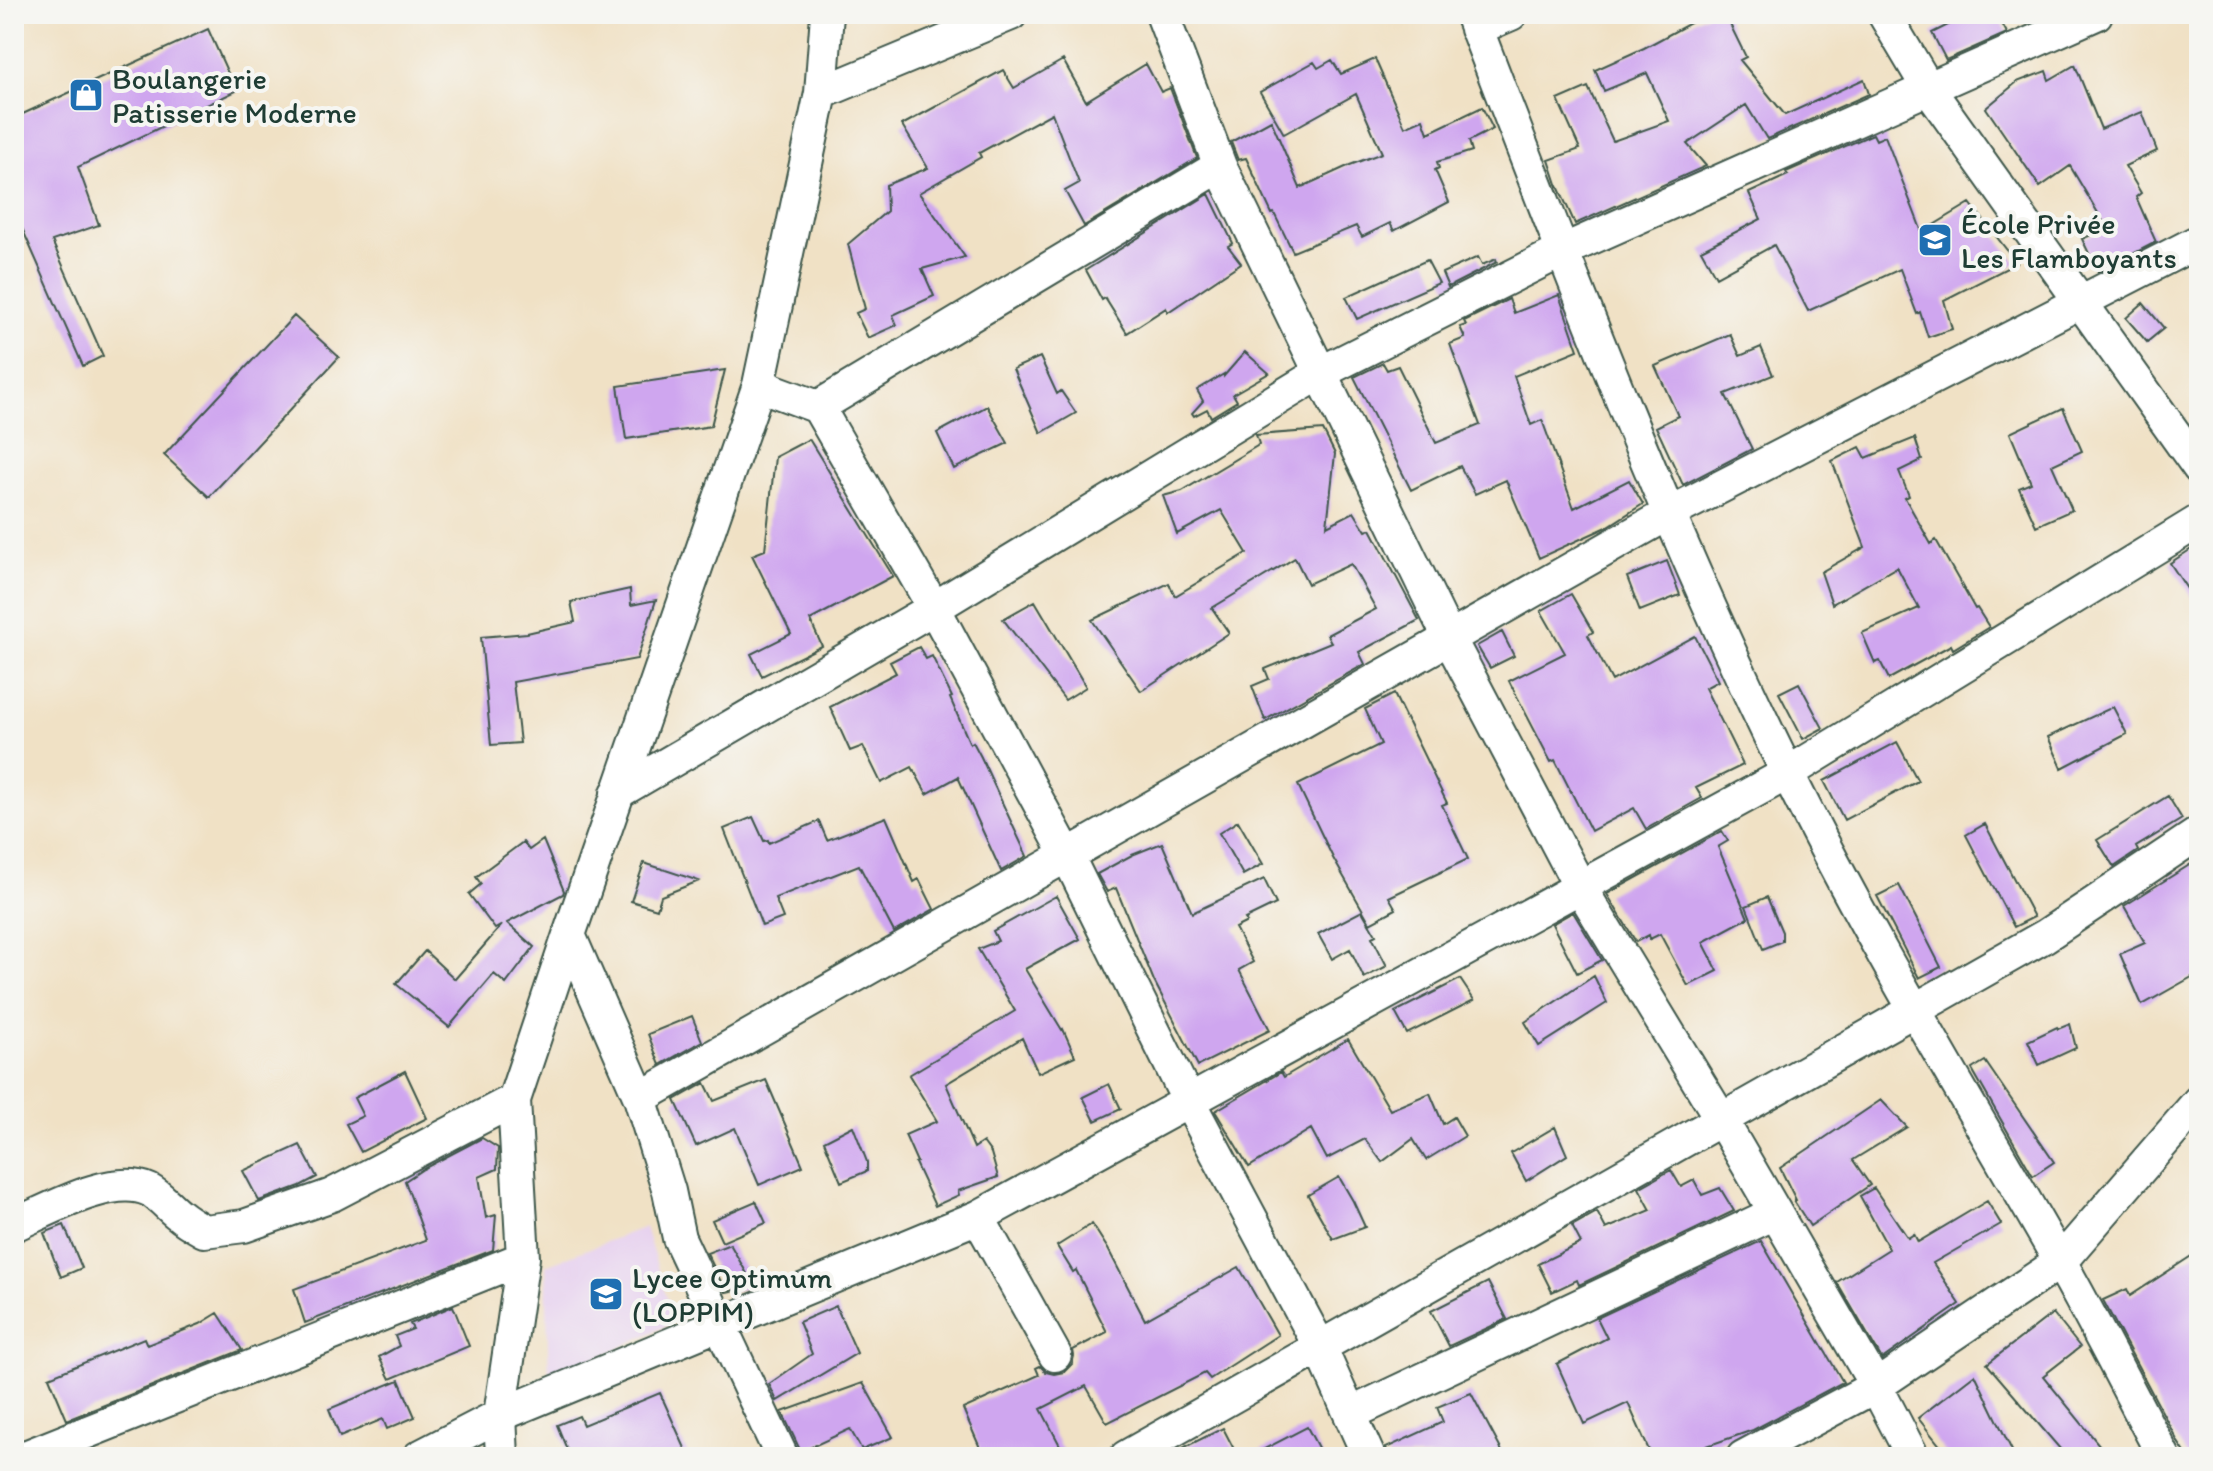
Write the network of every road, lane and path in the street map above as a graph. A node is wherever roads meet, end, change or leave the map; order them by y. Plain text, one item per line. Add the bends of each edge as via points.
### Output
1 (827, 14) edge
2 (1011, 14) edge
3 (1162, 14) edge
4 (1511, 14) edge
5 (1884, 14) edge
6 (2096, 14) edge
7 (1474, 21) edge
8 (1928, 88) junction
9 (821, 93) junction
10 (1220, 166) junction
11 (2199, 241) edge
12 (1562, 251) junction
13 (2080, 302) junction
14 (1320, 373) junction
15 (759, 385) junction
16 (818, 407) junction
17 (2199, 468) edge
18 (1668, 514) junction
19 (2199, 521) edge
20 (934, 608) junction
21 (1449, 638) junction
22 (1788, 773) junction
23 (617, 793) junction
24 (2199, 833) edge
25 (1067, 855) junction
26 (1580, 887) junction
27 (569, 935) junction
28 (1914, 1010) junction
29 (640, 1098) junction
30 (514, 1100) junction
31 (2199, 1101) edge
32 (1189, 1102) junction
33 (1721, 1119) junction
34 (1775, 1213) junction
35 (978, 1217) junction
36 (14, 1225) edge
37 (523, 1258) junction
38 (2060, 1262) junction
39 (720, 1324) junction
40 (1320, 1347) junction
41 (1055, 1355) dead end
42 (1876, 1386) junction
43 (1350, 1414) junction
44 (500, 1415) junction
45 (25, 1457) edge
46 (419, 1457) edge
47 (502, 1457) edge
48 (782, 1457) edge
49 (1126, 1457) edge
50 (1369, 1457) edge
51 (1743, 1457) edge
52 (1913, 1457) edge
53 (2164, 1457) edge

1 - 9 street
2 - 9 street
3 - 10 street
4 - 7 street
5 - 8 street
6 - 8 street
7 - 12 street
8 - 12 street
8 - 13 street
9 - 15 street
10 - 14 street
10 - 16 street
11 - 13 street
12 - 14 street
12 - 18 street
13 - 17 street
13 - 18 street
14 - 20 street
14 - 21 street
15 - 16 street
15 - 23 street
16 - 20 street
18 - 21 street
18 - 22 street
19 - 22 street
20 - 23 street
20 - 25 street
21 - 25 street
21 - 26 street
22 - 26 street
22 - 28 street
23 - 27 street
24 - 28 street via 2045,936
25 - 29 street
25 - 32 street
26 - 32 street
26 - 33 street
27 - 29 street
27 - 30 street
28 - 33 street
28 - 38 street
29 - 39 street via 679,1238
30 - 36 street via 332,1195 244,1226 204,1231 136,1185 85,1194
30 - 37 street
31 - 38 street
32 - 35 street
32 - 40 street
33 - 34 street
33 - 40 street
34 - 42 street
34 - 43 street
35 - 39 street
35 - 41 street
37 - 44 street
37 - 45 street
38 - 42 street
38 - 53 street
39 - 44 street
39 - 48 street
40 - 43 street
40 - 49 street
42 - 51 street
42 - 52 street
43 - 50 street
44 - 46 street
44 - 47 street

